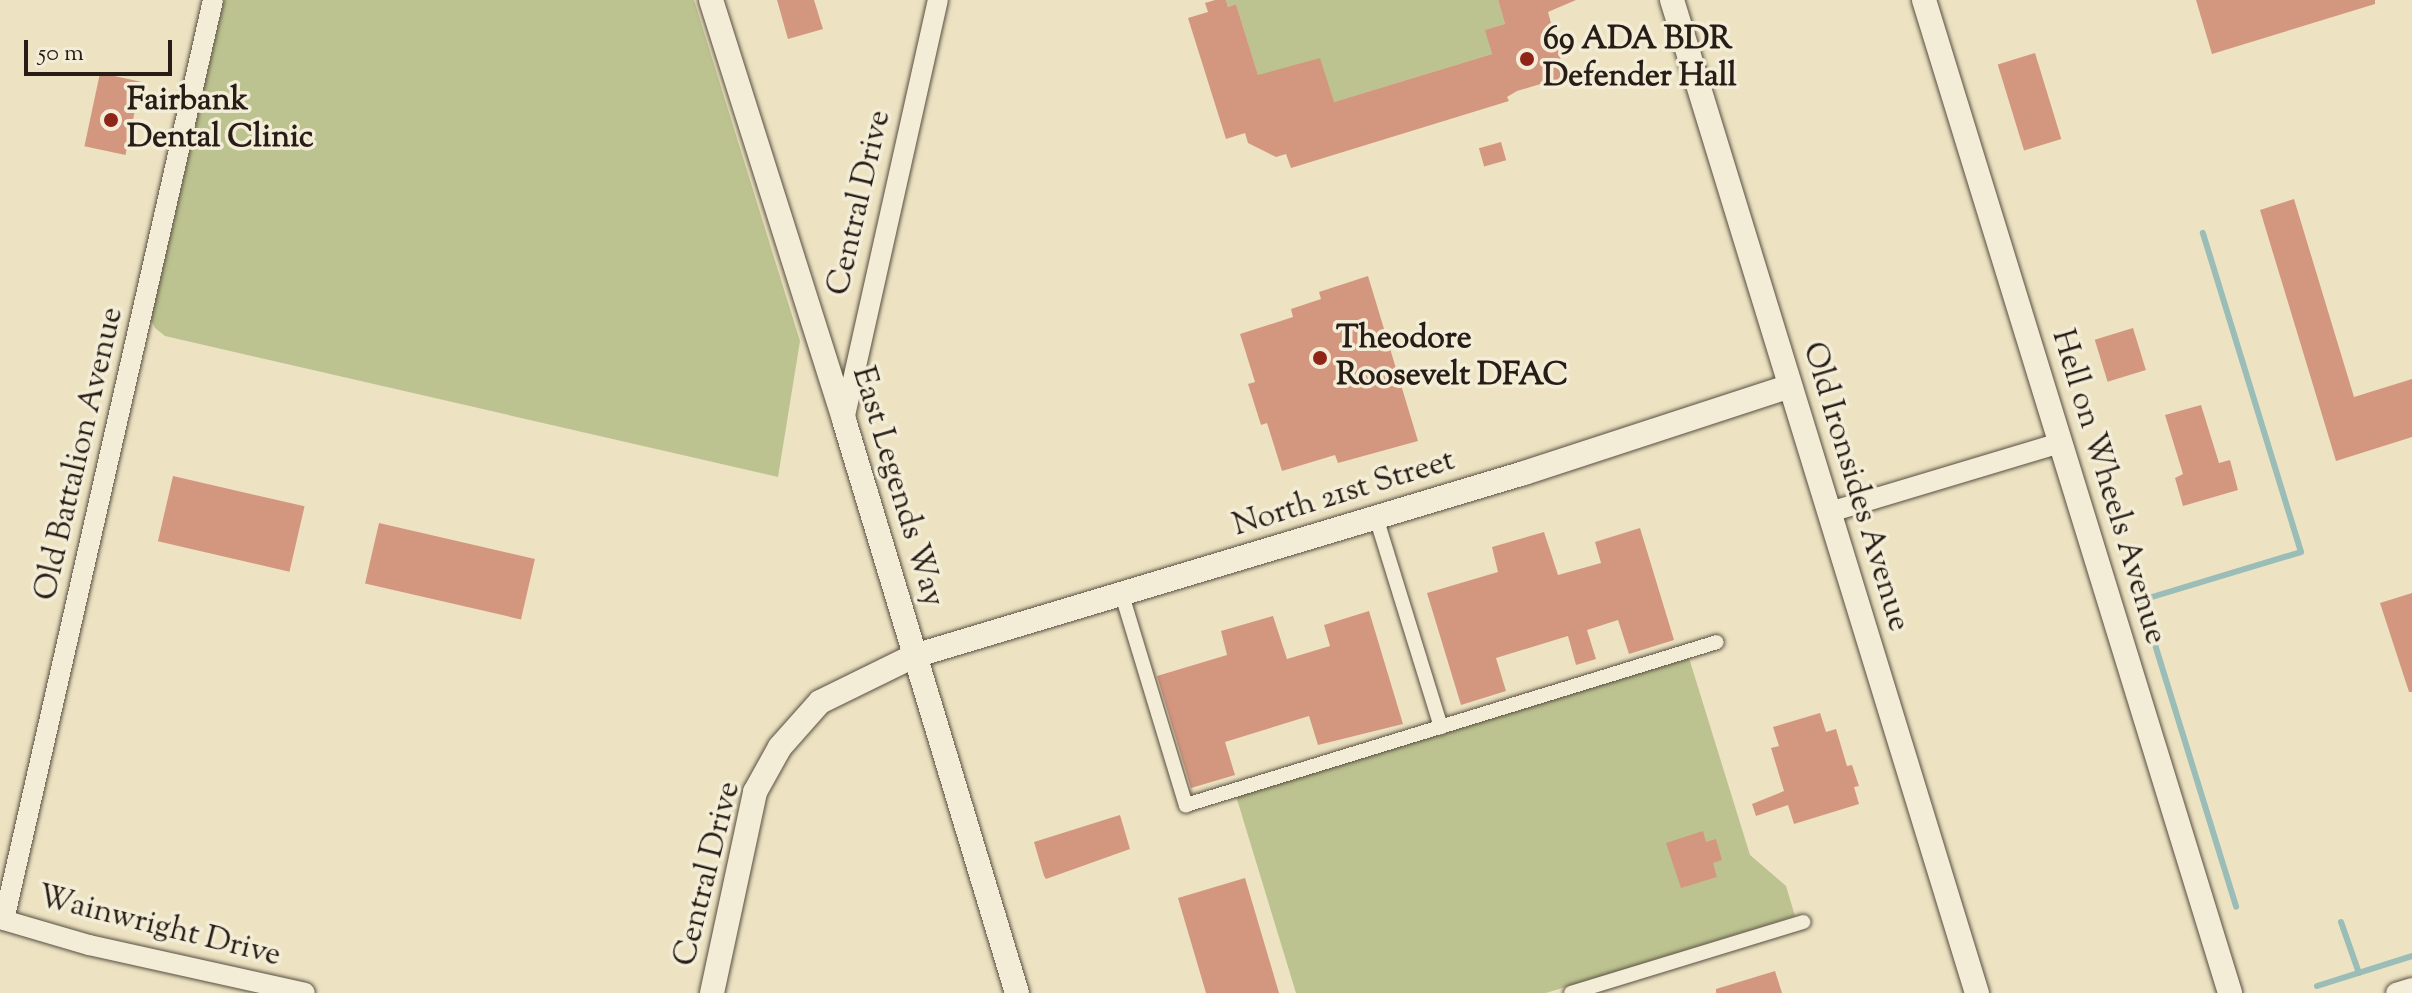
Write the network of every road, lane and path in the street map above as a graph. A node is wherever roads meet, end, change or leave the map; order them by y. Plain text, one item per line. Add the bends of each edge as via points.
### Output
1 (213, 0) edge
2 (711, 0) edge
3 (938, 0) edge
4 (1672, 0) edge
5 (1924, 0) edge
6 (1790, 386) junction
7 (844, 420) junction
8 (2060, 443) junction
9 (1830, 512) junction
10 (1376, 517) junction
11 (1122, 595) junction
12 (1717, 642) dead end
13 (914, 656) junction
14 (1441, 727) junction
15 (2, 920) edge
16 (1803, 922) dead end
17 (227, 984) edge
18 (2412, 988) edge
19 (305, 993) edge
20 (712, 993) edge
21 (1017, 993) edge
22 (1571, 993) edge
23 (1977, 993) edge
24 (2230, 993) edge
25 (2396, 993) edge

1 - 15 street, Old Battalion Avenue
2 - 7 street, East Legends Way
3 - 7 street, Central Drive
4 - 6 street, Old Ironsides Avenue
5 - 8 street, Hell on Wheels Avenue
6 - 9 street, Old Ironsides Avenue
6 - 10 street, North 21st Street
7 - 13 street, East Legends Way
8 - 9 street
8 - 24 street, Hell on Wheels Avenue
9 - 23 street, Old Ironsides Avenue
10 - 11 street, North 21st Street
10 - 14 street
11 - 13 street, North 21st Street
11 - 14 street via 1186,805
12 - 14 street
13 - 20 street, Central Drive via 820,702 780,747 755,792
13 - 21 street, East Legends Way
15 - 17 street, Wainwright Drive
16 - 22 street
17 - 19 street, Wainwright Drive
18 - 25 street

